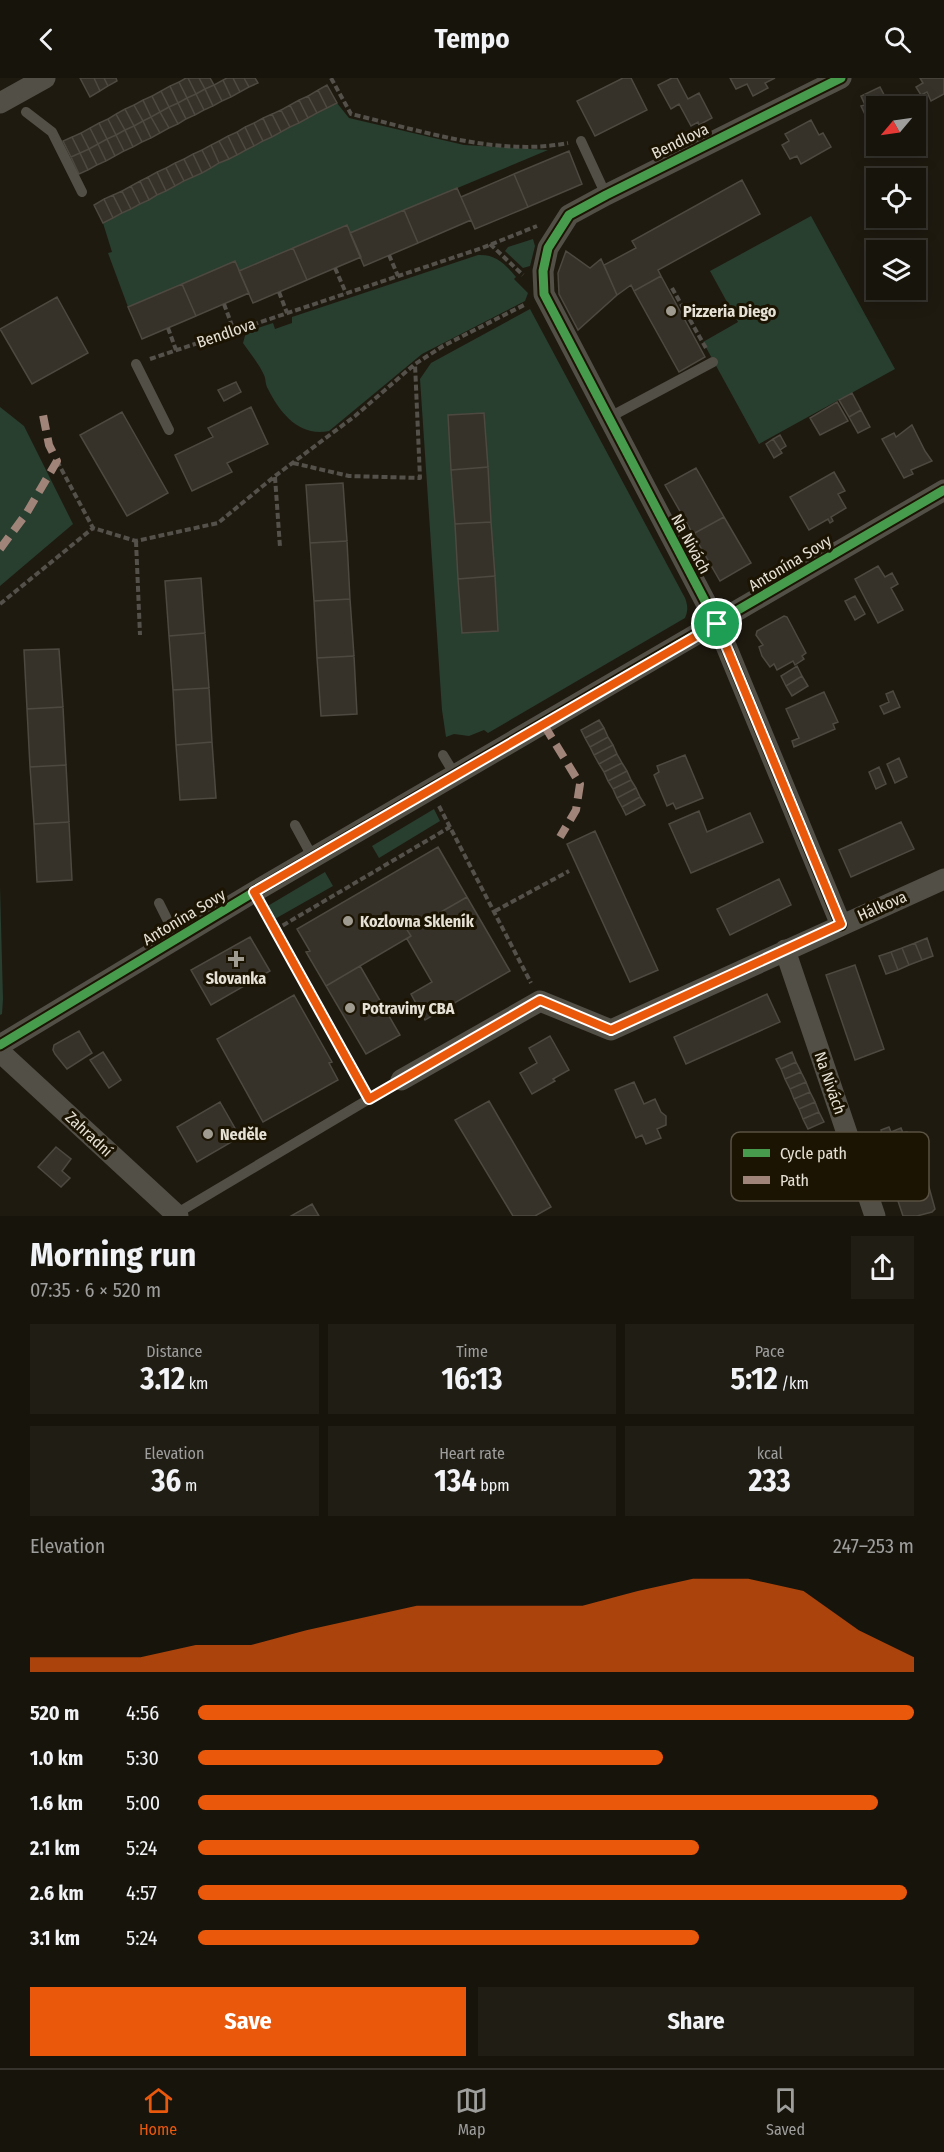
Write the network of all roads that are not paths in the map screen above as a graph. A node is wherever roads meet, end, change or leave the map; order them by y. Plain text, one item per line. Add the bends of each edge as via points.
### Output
1 (45, 78) edge
2 (841, 78) edge
3 (0, 103) edge
4 (26, 112) dead end
5 (581, 141) road end
6 (82, 192) dead end
7 (606, 195) junction
8 (548, 248) joint
9 (713, 362) road end
10 (136, 364) road end
11 (608, 418) junction
12 (169, 429) dead end
13 (944, 490) edge
14 (717, 624) junction
15 (442, 755) dead end
16 (455, 775) junction
17 (294, 825) dead end
18 (313, 858) junction
19 (944, 879) edge
20 (159, 903) dead end
21 (841, 924) junction
22 (177, 939) junction
23 (785, 950) junction
24 (0, 1045) edge
25 (0, 1052) edge
26 (401, 1080) joint
27 (847, 1132) edge
28 (870, 1201) edge
29 (175, 1215) edge
30 (875, 1216) edge

1 - 3 street
2 - 7 street, Bendlova
4 - 6 lane via 52,132
5 - 7 lane
7 - 8 street, Bendlova via 569,215
8 - 11 street, Na Nivách via 544,294
9 - 11 lane
10 - 12 lane
11 - 14 street, Na Nivách
13 - 14 street, Antonína Sovy
14 - 16 street, Antonína Sovy
14 - 21 street, Na Nivách
15 - 16 lane
16 - 18 street, Antonína Sovy
17 - 18 lane
18 - 22 street, Antonína Sovy
19 - 21 street, Hálkova
20 - 22 lane
21 - 23 street, Hálkova
22 - 24 street, Antonína Sovy
23 - 26 street, Hálkova via 611,1030 540,1000
23 - 27 street, Na Nivách
25 - 29 street, Zahradní
26 - 29 lane
28 - 30 street, Na Nivách

